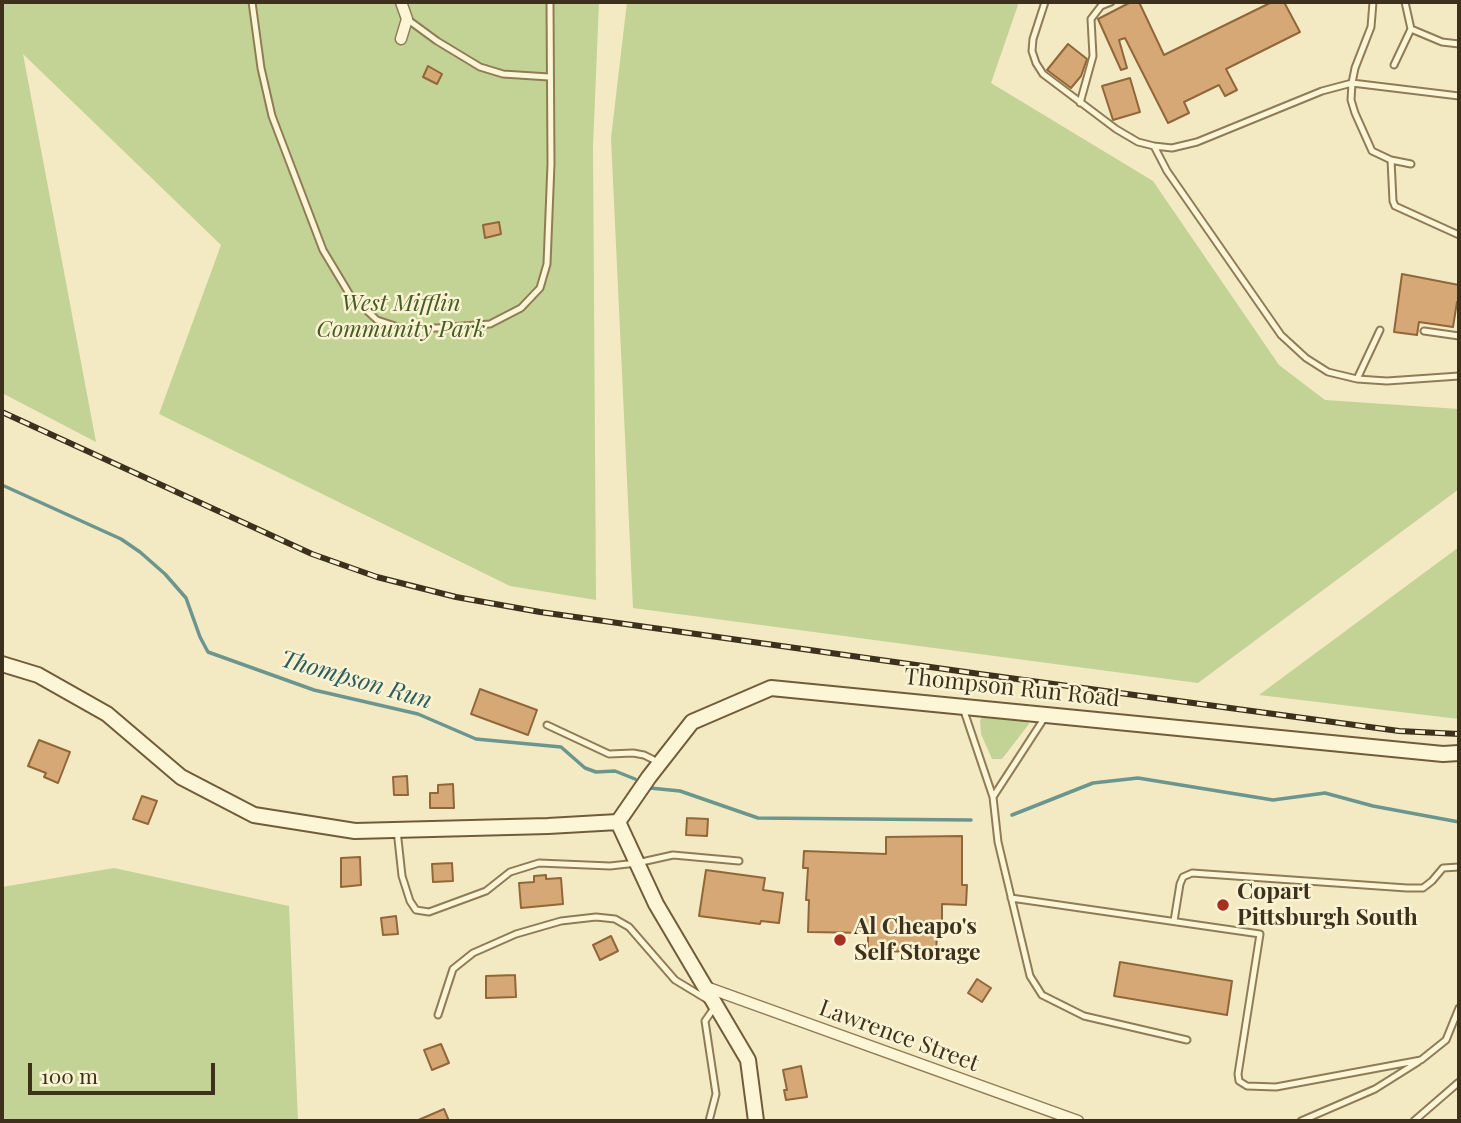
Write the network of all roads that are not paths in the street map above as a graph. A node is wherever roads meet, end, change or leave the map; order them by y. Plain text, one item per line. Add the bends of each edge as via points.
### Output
1 (252, 2) edge
2 (401, 2) edge
3 (550, 2) edge
4 (1045, 2) edge
5 (1111, 2) edge
6 (1373, 2) edge
7 (1405, 2) edge
8 (407, 19) junction
9 (1411, 29) junction
10 (401, 39) dead end
11 (1459, 44) edge
12 (1394, 65) dead end
13 (549, 77) junction
14 (1352, 83) junction
15 (1459, 96) edge
16 (1080, 103) junction
17 (1154, 146) junction
18 (1391, 160) junction
19 (1411, 164) dead end
20 (1459, 235) edge
21 (1380, 330) dead end
22 (1424, 331) dead end
23 (1459, 336) edge
24 (1459, 376) edge
25 (1357, 379) junction
26 (2, 664) edge
27 (962, 706) junction
28 (1047, 715) junction
29 (547, 725) dead end
30 (1459, 753) edge
31 (660, 763) junction
32 (993, 797) junction
33 (618, 822) junction
34 (397, 830) junction
35 (739, 861) dead end
36 (637, 863) junction
37 (1459, 867) edge
38 (1011, 898) junction
39 (1174, 921) junction
40 (706, 987) junction
41 (716, 1005) junction
42 (1459, 1007) edge
43 (438, 1014) dead end
44 (1187, 1040) dead end
45 (1421, 1060) junction
46 (1459, 1082) edge
47 (709, 1121) edge
48 (757, 1121) edge
49 (1078, 1121) edge
50 (1301, 1121) edge
51 (1414, 1121) edge

1 - 13 lane via 272,117 323,250 350,295 377,320 401,328 490,324 521,308 540,288 547,256 551,164
2 - 8 street
3 - 13 lane
4 - 16 lane via 1033,39 1036,63
5 - 16 lane via 1091,19 1093,56
6 - 14 lane via 1371,27
7 - 9 lane
8 - 10 street
8 - 13 lane via 480,66 503,74
9 - 11 lane
9 - 12 lane
14 - 15 lane
14 - 17 lane via 1197,142 1172,148
14 - 18 lane via 1351,100 1372,151
16 - 17 lane via 1138,142
17 - 25 lane via 1281,335 1328,372
18 - 19 lane
18 - 20 lane via 1395,206
21 - 25 lane
22 - 23 lane
24 - 25 lane
26 - 34 street via 38,675 107,714 181,777 254,816 355,831
27 - 28 street, Thompson Run Road
27 - 31 street, Thompson Run Road via 771,688 692,722
27 - 32 lane
28 - 30 street, Thompson Run Road
28 - 32 lane
29 - 31 lane via 609,754 644,755
31 - 33 street, Thompson Run Road
32 - 38 lane
33 - 34 street
33 - 36 street
34 - 36 lane via 410,901 416,909 429,912 486,891 510,872 539,863
35 - 36 lane via 673,855
36 - 40 street
37 - 39 lane via 1443,868 1423,888 1192,873 1180,884
38 - 39 lane
38 - 44 lane via 1030,976 1042,995 1084,1016
39 - 45 lane via 1260,934 1238,1074 1247,1086 1276,1087
40 - 41 street
40 - 49 street, Lawrence Street
41 - 43 lane via 674,980 629,927 615,919 596,917 516,934 473,953 453,969
41 - 47 lane via 705,1021 716,1094
41 - 48 street via 748,1060
42 - 45 lane via 1446,1040
45 - 50 lane via 1375,1089
46 - 51 lane

